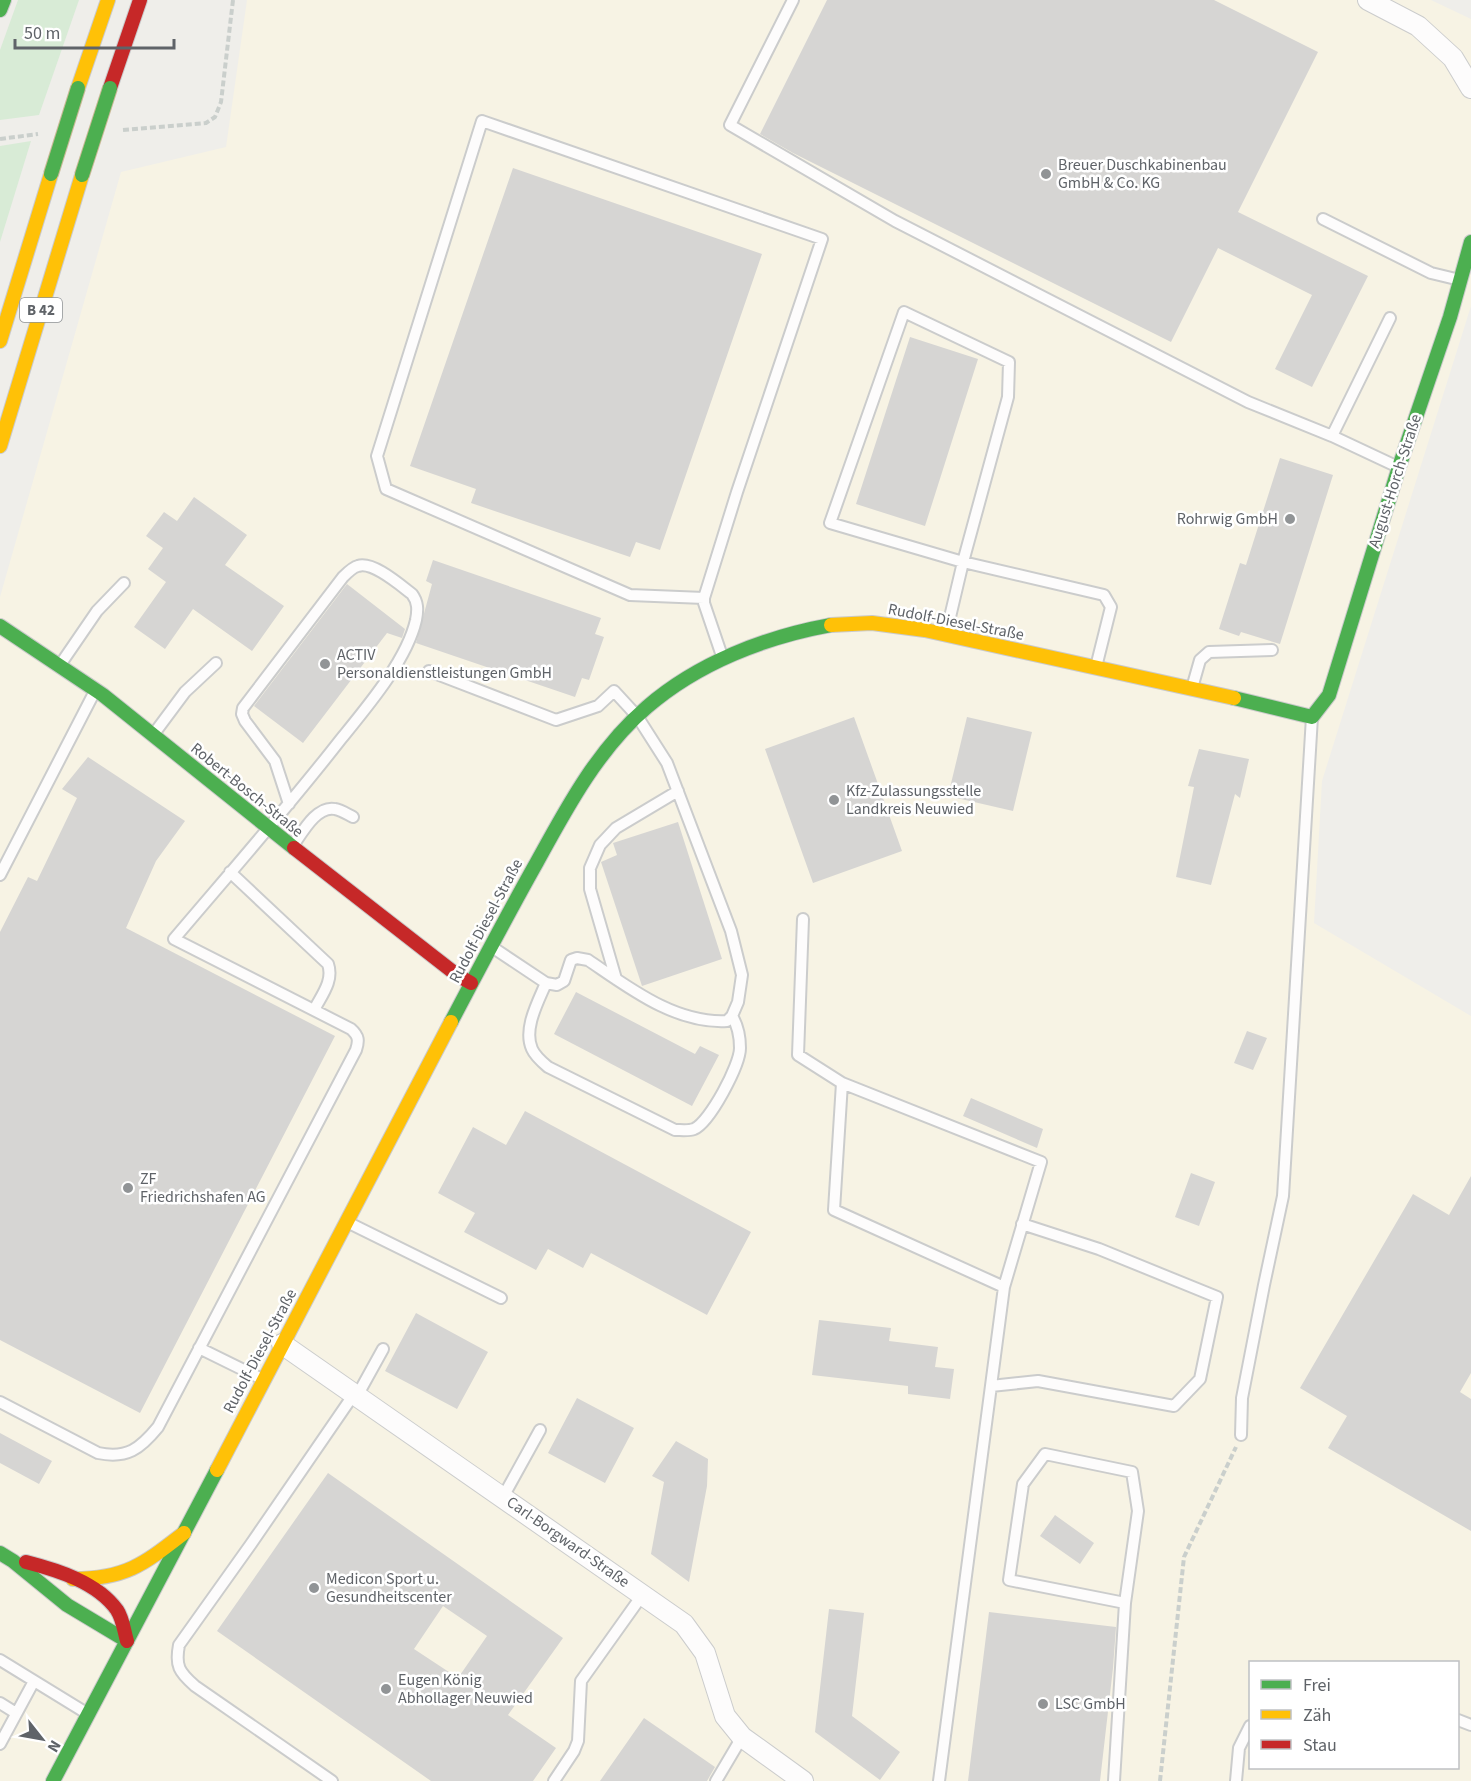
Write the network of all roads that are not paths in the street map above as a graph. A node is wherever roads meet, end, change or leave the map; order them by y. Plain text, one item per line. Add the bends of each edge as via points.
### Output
1 (4, 0) edge
2 (108, 0) edge
3 (140, 0) edge
4 (793, 0) edge
5 (1368, 0) edge
6 (0, 10) edge
7 (1471, 87) edge
8 (1323, 219) dead end
9 (1471, 242) edge
10 (1460, 280) junction
11 (1390, 318) dead end
12 (0, 341) edge
13 (1332, 436) junction
14 (0, 446) edge
15 (1399, 467) junction
16 (963, 562) junction
17 (124, 583) dead end
18 (704, 598) junction
19 (0, 626) edge
20 (946, 634) junction
21 (1272, 650) dead end
22 (723, 659) junction
23 (216, 663) dead end
24 (59, 665) junction
25 (1096, 667) junction
26 (429, 671) dead end
27 (1192, 688) junction
28 (95, 690) junction
29 (637, 716) junction
30 (1312, 717) junction
31 (153, 735) junction
32 (678, 791) junction
33 (289, 804) junction
34 (353, 817) dead end
35 (268, 828) junction
36 (292, 847) junction
37 (231, 872) junction
38 (0, 875) edge
39 (803, 919) dead end
40 (490, 946) junction
41 (616, 979) junction
42 (471, 983) junction
43 (546, 983) junction
44 (314, 1010) junction
45 (732, 1016) junction
46 (842, 1083) junction
47 (347, 1221) junction
48 (1022, 1224) junction
49 (1004, 1287) junction
50 (501, 1298) dead end
51 (282, 1344) junction
52 (199, 1348) junction
53 (383, 1348) dead end
54 (264, 1380) junction
55 (991, 1386) junction
56 (355, 1395) junction
57 (0, 1402) edge
58 (540, 1430) dead end
59 (1241, 1435) road end
60 (503, 1497) junction
61 (184, 1533) junction
62 (5, 1556) edge
63 (73, 1579) junction
64 (643, 1594) junction
65 (1125, 1603) junction
66 (127, 1641) junction
67 (0, 1660) edge
68 (34, 1681) junction
69 (0, 1703) edge
70 (16, 1713) junction
71 (88, 1714) junction
72 (3, 1729) edge
73 (1249, 1730) edge
74 (742, 1737) junction
75 (0, 1744) edge
76 (53, 1781) edge
77 (332, 1781) edge
78 (554, 1781) edge
79 (716, 1781) edge
80 (803, 1781) edge
81 (939, 1781) edge
82 (1114, 1781) edge
83 (1236, 1781) edge

1 - 6 main road
2 - 12 main road, B 42, bridge
3 - 14 main road, B 42, bridge
4 - 13 lane via 730,125 906,226 1248,402
5 - 7 street via 1418,26 1453,58
8 - 10 lane via 1431,273
9 - 10 main road, August-Horch-Straße
10 - 15 main road, August-Horch-Straße
11 - 13 lane
13 - 15 lane
15 - 30 main road, August-Horch-Straße via 1329,695
16 - 16 lane via 830,523 904,312 1009,362 1008,397
16 - 20 lane
16 - 25 lane via 1104,596 1111,607
17 - 24 lane via 97,610
18 - 18 lane via 822,239 482,121 377,456 386,489 630,594
18 - 22 lane
19 - 24 main road, Robert-Bosch-Straße
20 - 22 main road, Rudolf-Diesel-Straße via 859,623 787,635
20 - 25 main road, Rudolf-Diesel-Straße
21 - 27 lane via 1209,652 1200,660
22 - 29 main road, Rudolf-Diesel-Straße via 664,694
23 - 31 lane via 185,692
24 - 28 main road, Robert-Bosch-Straße
25 - 27 main road, Rudolf-Diesel-Straße
26 - 29 lane via 556,720 598,706 614,691
27 - 30 main road, Rudolf-Diesel-Straße
28 - 31 main road, Robert-Bosch-Straße
28 - 38 lane
29 - 32 lane via 667,763
29 - 40 main road, Rudolf-Diesel-Straße via 583,780
30 - 59 lane via 1283,1196 1242,1398
31 - 35 main road, Robert-Bosch-Straße
32 - 41 lane via 615,828 600,845 590,868 590,889
32 - 45 lane via 731,931 742,975
33 - 33 lane via 382,687 416,621 417,604 412,594 367,565 358,566 343,577 243,708 244,721 275,761
33 - 35 lane
34 - 36 lane via 335,808 325,810 317,814
35 - 36 main road, Robert-Bosch-Straße
35 - 37 lane
36 - 42 main road, Robert-Bosch-Straße
37 - 44 lane via 328,964 328,984
37 - 44 lane via 174,939
39 - 46 lane via 798,1055
40 - 42 main road, Rudolf-Diesel-Straße
40 - 43 lane
41 - 43 lane via 578,957 571,960 564,981 556,985
41 - 45 lane via 646,999 697,1018 720,1022
42 - 47 main road, Rudolf-Diesel-Straße
43 - 45 lane via 530,1035 531,1048 538,1059 675,1130 695,1129 702,1123 735,1068 740,1048
44 - 52 lane via 351,1029 359,1042
46 - 48 lane via 1041,1161
46 - 49 lane via 834,1210
47 - 50 lane
47 - 51 main road, Rudolf-Diesel-Straße
48 - 49 lane
48 - 55 lane via 1099,1249 1217,1298 1200,1379 1174,1406 1038,1381
49 - 55 lane
51 - 54 main road, Rudolf-Diesel-Straße
51 - 56 street, Carl-Borgward-Straße
52 - 54 lane
52 - 57 lane via 158,1427 145,1443 130,1452 113,1456 98,1453
53 - 56 lane
54 - 61 main road, Rudolf-Diesel-Straße
55 - 81 lane
56 - 60 street, Carl-Borgward-Straße
56 - 77 lane via 179,1645 177,1655 177,1666 195,1686
58 - 60 lane
60 - 64 street, Carl-Borgward-Straße
61 - 63 main road via 133,1569 100,1578
61 - 66 main road, Rudolf-Diesel-Straße
62 - 63 main road
62 - 66 main road via 91,1622
63 - 66 main road via 112,1604
64 - 74 street, Carl-Borgward-Straße via 684,1624 705,1653 725,1716
64 - 78 lane via 581,1681 578,1740
65 - 65 lane via 1010,1580 1023,1484 1046,1454 1132,1472 1138,1510
65 - 82 lane
66 - 71 main road, Rudolf-Diesel-Straße
67 - 68 lane
68 - 70 lane
68 - 71 lane
69 - 70 lane
70 - 72 lane
71 - 76 main road, Rudolf-Diesel-Straße
72 - 75 lane
73 - 83 lane via 1239,1748
74 - 79 lane
74 - 80 street, Carl-Borgward-Straße

